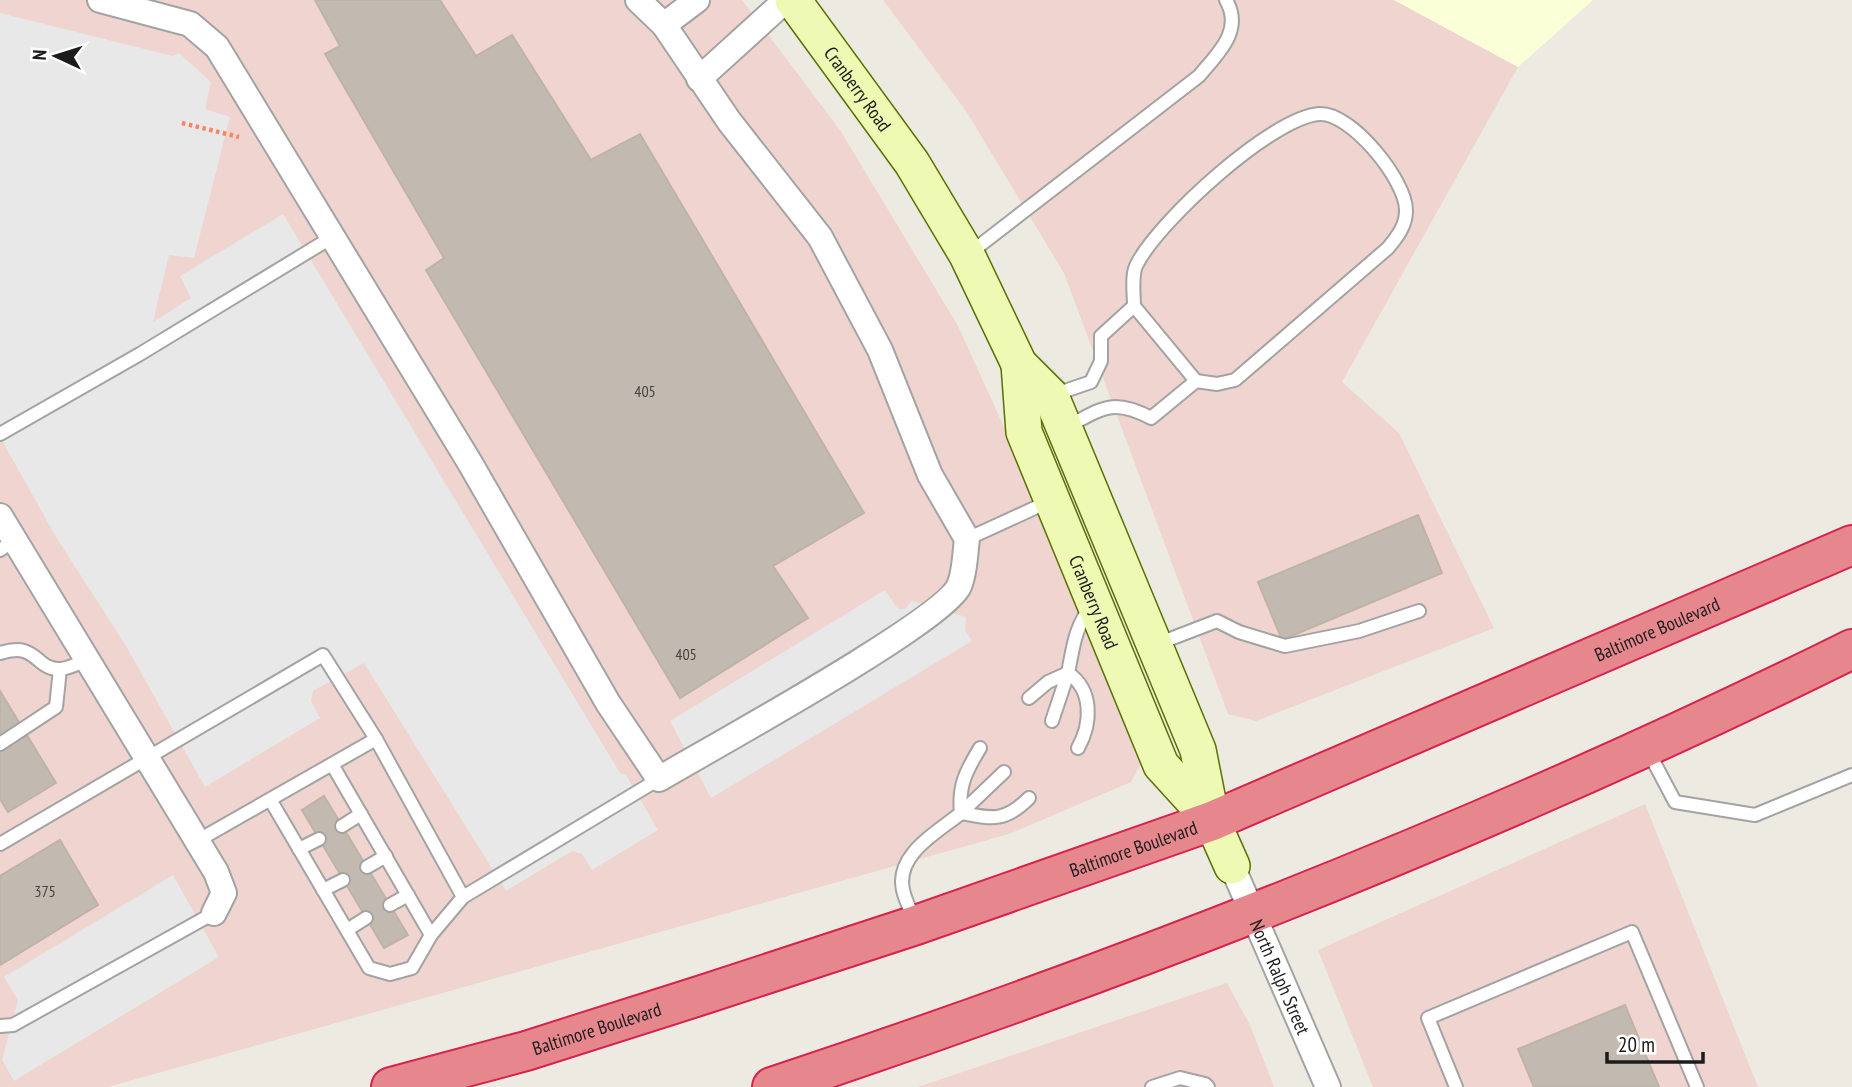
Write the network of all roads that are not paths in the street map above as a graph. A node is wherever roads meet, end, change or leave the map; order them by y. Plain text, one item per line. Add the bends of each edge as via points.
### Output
1 (100, 0) edge
2 (638, 0) edge
3 (697, 0) edge
4 (786, 0) edge
5 (793, 0) edge
6 (1226, 0) edge
7 (664, 25) junction
8 (699, 79) junction
9 (334, 236) junction
10 (967, 255) junction
11 (1134, 306) junction
12 (1019, 364) junction
13 (1196, 382) junction
14 (1051, 396) junction
15 (1064, 429) junction
16 (0, 434) edge
17 (1051, 500) junction
18 (0, 516) edge
19 (967, 539) junction
20 (7, 545) edge
21 (1852, 545) edge
22 (1094, 603) junction
23 (1419, 611) dead end
24 (1153, 645) junction
25 (0, 653) edge
26 (1847, 655) edge
27 (87, 660) junction
28 (60, 669) junction
29 (1068, 673) junction
30 (1029, 698) dead end
31 (1052, 721) dead end
32 (376, 739) junction
33 (0, 744) edge
34 (980, 748) dead end
35 (1078, 748) dead end
36 (1647, 749) junction
37 (148, 760) junction
38 (333, 766) junction
39 (1004, 772) dead end
40 (1852, 775) edge
41 (659, 779) junction
42 (1029, 798) dead end
43 (271, 801) junction
44 (961, 813) junction
45 (361, 814) junction
46 (1212, 821) junction
47 (342, 826) dead end
48 (319, 839) dead end
49 (197, 842) junction
50 (0, 844) edge
51 (299, 849) junction
52 (386, 856) junction
53 (1232, 866) joint
54 (367, 867) dead end
55 (343, 880) dead end
56 (323, 890) junction
57 (408, 895) junction
58 (463, 897) junction
59 (390, 905) dead end
60 (214, 913) joint
61 (1254, 915) junction
62 (366, 918) dead end
63 (916, 925) junction
64 (346, 930) junction
65 (431, 935) junction
66 (6, 1026) edge
67 (391, 1087) edge
68 (772, 1087) edge
69 (1153, 1087) edge
70 (1208, 1087) edge
71 (1328, 1087) edge
72 (1456, 1087) edge
73 (1697, 1087) edge

1 - 9 street via 190,24 205,34
2 - 7 street
3 - 7 street
4 - 8 street
5 - 10 street, Cranberry Road via 912,163
6 - 10 lane via 1233,22 1229,40 1199,76
7 - 8 street
8 - 19 street via 820,237 880,350 930,475
9 - 16 lane
9 - 41 street via 513,534 608,703
10 - 12 street, Cranberry Road
11 - 13 lane
11 - 13 lane via 1135,267 1161,229 1219,172 1297,120 1333,114 1398,178 1406,209 1402,229 1388,248 1236,380
11 - 14 lane via 1101,336 1101,361 1091,382
12 - 14 street, Cranberry Road
12 - 17 street, Cranberry Road via 1024,432
13 - 15 lane via 1151,418 1130,407 1105,406
14 - 15 street, Cranberry Road
15 - 24 street, Cranberry Road
17 - 19 lane
17 - 22 street, Cranberry Road
18 - 20 street
19 - 41 street via 959,587 932,613
20 - 27 street
21 - 46 highway, Baltimore Boulevard
22 - 29 lane via 1082,618
22 - 46 street, Cranberry Road via 1161,765
23 - 24 lane via 1359,631 1285,646 1217,621
24 - 46 street, Cranberry Road via 1198,750
25 - 28 lane via 15,649 31,652
26 - 36 highway
27 - 28 lane
27 - 37 street
28 - 33 lane via 56,707
29 - 30 lane
29 - 31 lane
29 - 35 lane via 1080,681 1087,700 1088,721
32 - 37 lane via 323,655
32 - 38 lane
32 - 58 lane
34 - 44 lane via 959,791
36 - 40 lane via 1675,802 1755,815
36 - 61 highway
37 - 49 street
37 - 50 lane
38 - 43 lane
38 - 45 lane
39 - 44 lane
41 - 58 lane
42 - 44 lane via 1009,816
43 - 49 lane
43 - 51 lane
44 - 63 lane via 921,845 902,874 902,889
45 - 47 lane
45 - 52 lane
46 - 53 street, Cranberry Road
46 - 63 highway, Baltimore Boulevard
48 - 51 lane
49 - 60 street via 224,894
51 - 56 lane
52 - 54 lane
52 - 57 lane
53 - 61 street, North Ralph Street
55 - 56 lane
56 - 64 lane
57 - 59 lane
57 - 65 lane
58 - 65 lane
60 - 66 lane
61 - 68 highway
61 - 71 street, North Ralph Street
62 - 64 lane
63 - 67 highway, Baltimore Boulevard via 538,1047
64 - 65 lane via 369,968 390,974 412,968
69 - 70 lane via 1180,1079
72 - 73 lane via 1428,1018 1632,932

